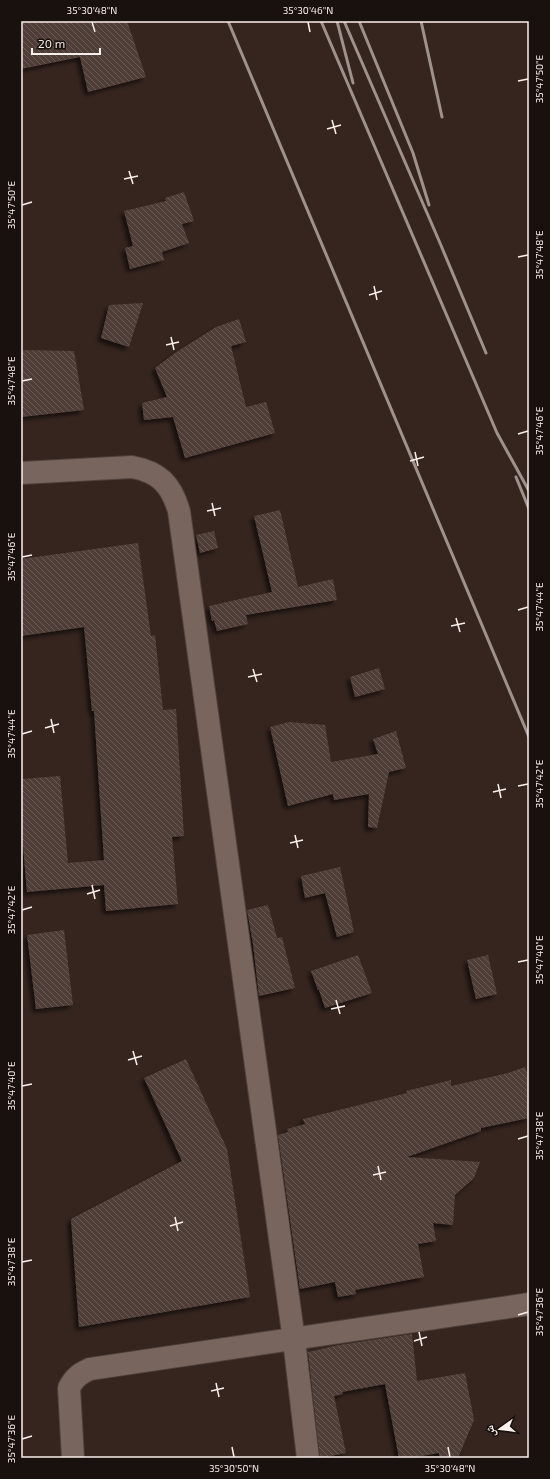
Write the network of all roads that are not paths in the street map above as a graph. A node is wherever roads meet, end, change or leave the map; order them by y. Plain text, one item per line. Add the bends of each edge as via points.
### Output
1 (21, 473) edge
2 (529, 1304) edge
3 (294, 1340) junction
4 (73, 1458) edge
5 (308, 1458) edge

1 - 3 street via 132,467 143,469 158,477 176,499
2 - 3 street
3 - 4 street via 90,1370 80,1374 69,1388
3 - 5 street

